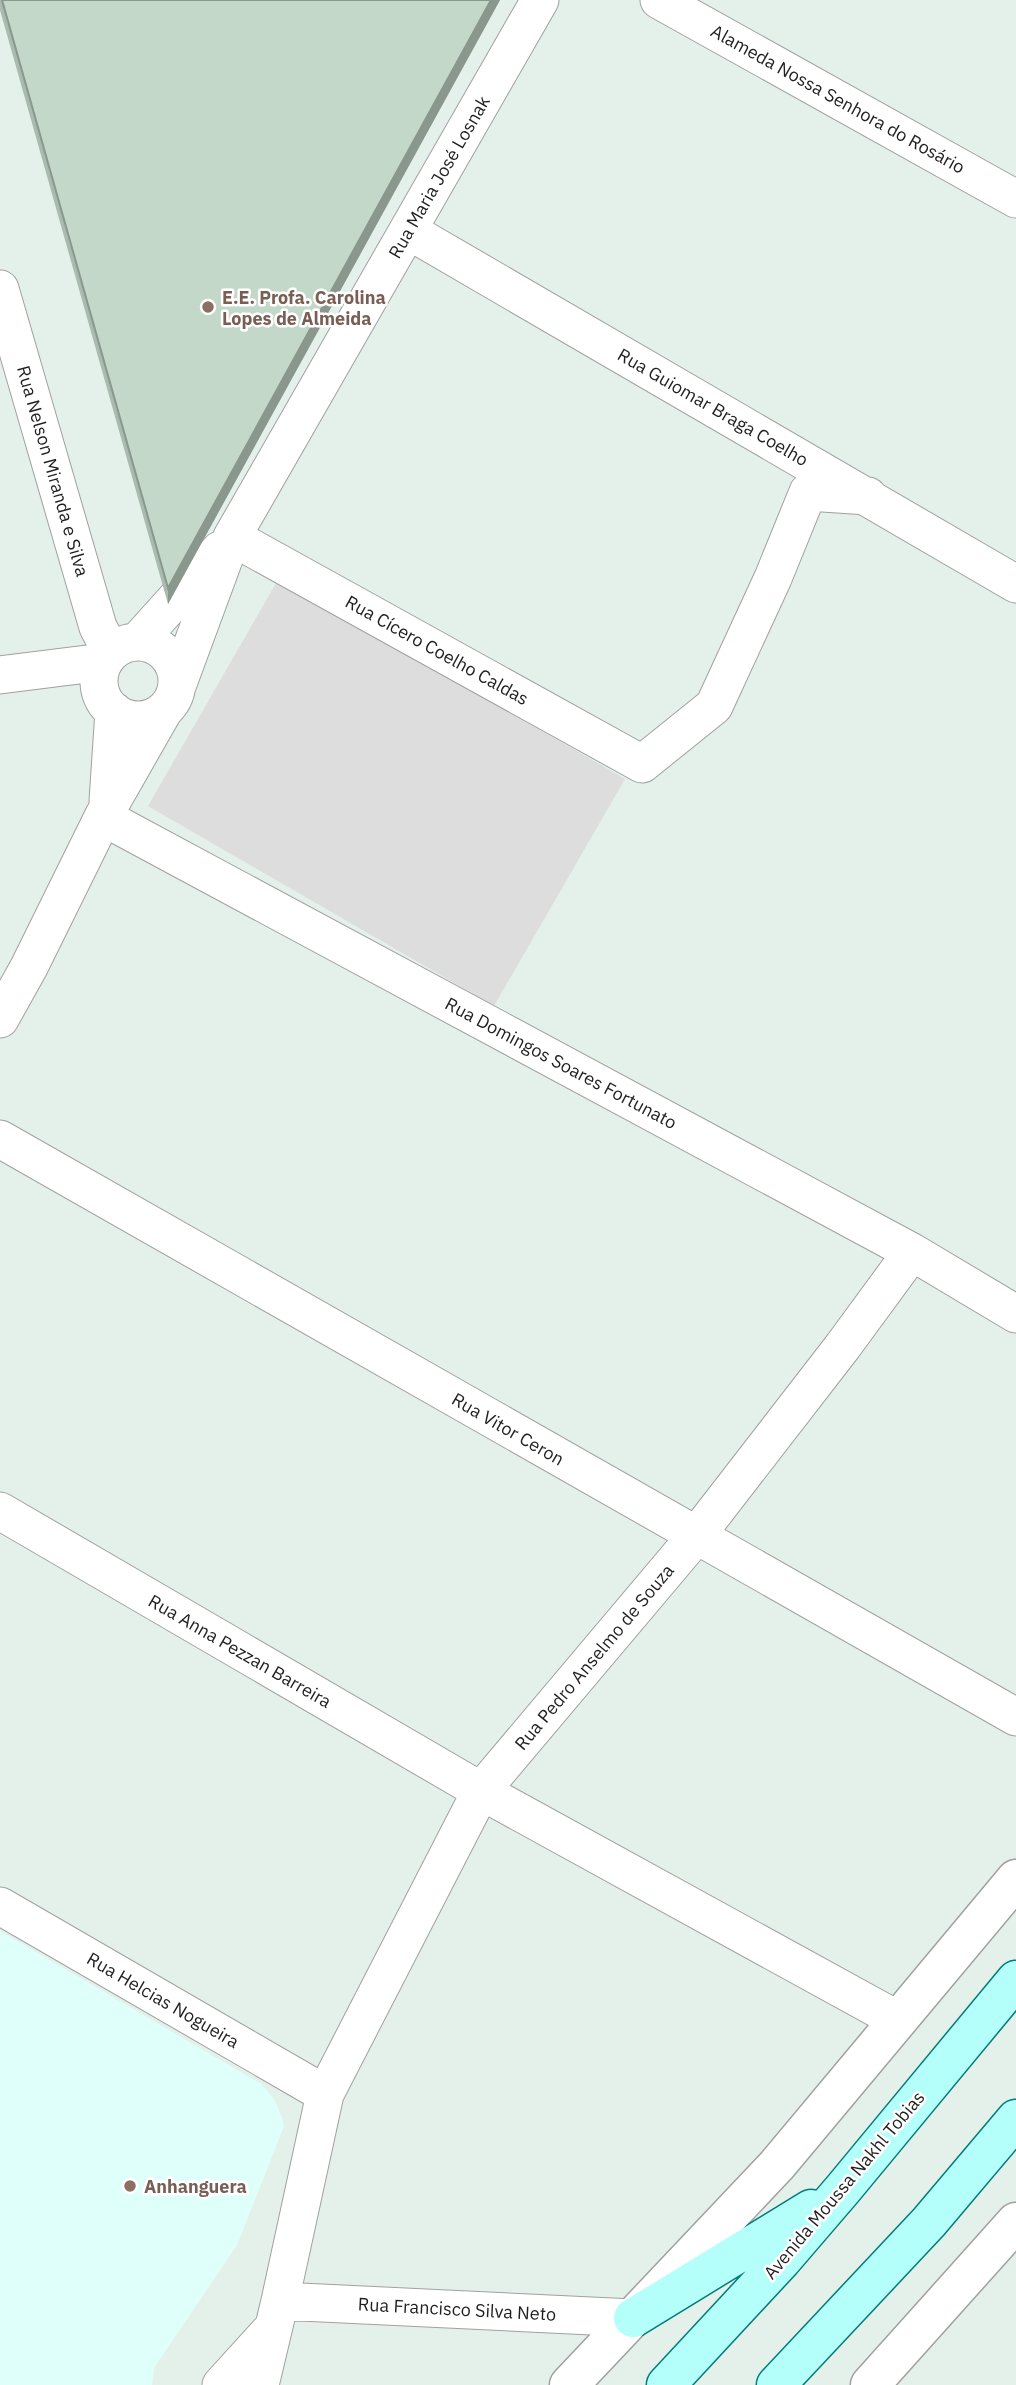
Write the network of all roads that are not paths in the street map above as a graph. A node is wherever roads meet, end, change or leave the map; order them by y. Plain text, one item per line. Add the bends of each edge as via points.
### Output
1 (540, 0) edge
2 (659, 0) edge
3 (1016, 199) edge
4 (409, 231) junction
5 (0, 289) edge
6 (868, 496) junction
7 (232, 537) junction
8 (1016, 584) edge
9 (117, 652) junction
10 (0, 675) edge
11 (170, 698) junction
12 (114, 711) junction
13 (105, 813) junction
14 (0, 1019) edge
15 (0, 1139) edge
16 (912, 1252) junction
17 (1016, 1314) edge
18 (0, 1511) edge
19 (696, 1536) junction
20 (1016, 1717) edge
21 (481, 1791) junction
22 (1016, 1879) edge
23 (0, 1906) edge
24 (1016, 1980) edge
25 (898, 2020) junction
26 (325, 2094) junction
27 (1016, 2119) edge
28 (843, 2189) junction
29 (1016, 2222) edge
30 (277, 2314) junction
31 (633, 2318) junction
32 (221, 2385) edge
33 (260, 2385) edge
34 (569, 2385) edge
35 (666, 2385) edge
36 (776, 2385) edge
37 (870, 2385) edge

1 - 4 street, Rua Maria José Losnak
2 - 3 street, Alameda Nossa Senhora do Rosário
4 - 6 street, Rua Guiomar Braga Coelho
4 - 7 street, Rua Maria José Losnak
5 - 9 street, Rua Nelson Miranda e Silva via 98,627
6 - 7 street, Rua Cícero Coelho Caldas via 808,492 714,706 642,764
6 - 8 street, Rua Guiomar Braga Coelho
7 - 9 street
7 - 11 street
9 - 10 street
9 - 11 street via 150,643 162,650 176,673
9 - 12 street via 99,676 105,701
11 - 12 street via 153,717 126,718
11 - 13 street
12 - 13 street
13 - 14 street
13 - 16 street, Rua Domingos Soares Fortunato
15 - 19 street, Rua Vitor Ceron
16 - 17 street, Rua Domingos Soares Fortunato
16 - 19 street, Rua Pedro Anselmo de Souza
18 - 21 street, Rua Anna Pezzan Barreira
19 - 20 street, Rua Vitor Ceron
19 - 21 street, Rua Pedro Anselmo de Souza
21 - 25 street, Rua Anna Pezzan Barreira
21 - 26 street, Rua Pedro Anselmo de Souza
22 - 25 street
23 - 26 street, Rua Helcias Nogueira
24 - 28 main road, Avenida Moussa Nakhl Tobias
25 - 31 street via 777,2165
26 - 30 street, Rua Pedro Anselmo de Souza
27 - 36 main road via 929,2222
28 - 31 main road
28 - 35 main road, Avenida Moussa Nakhl Tobias
29 - 37 street
30 - 31 street, Rua Francisco Silva Neto
30 - 32 street
30 - 33 street, Rua Pedro Anselmo de Souza
31 - 34 street

